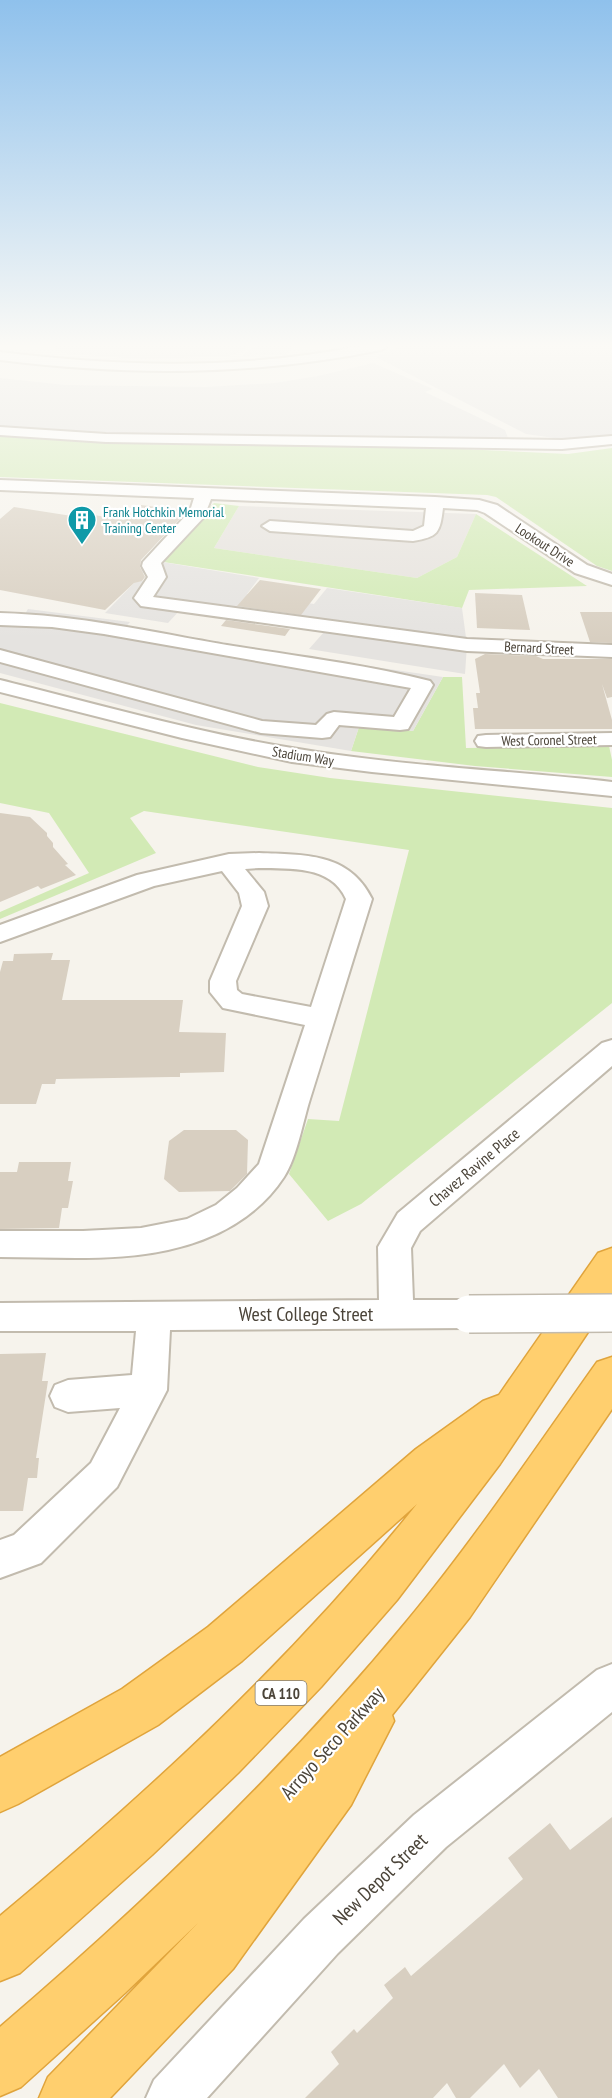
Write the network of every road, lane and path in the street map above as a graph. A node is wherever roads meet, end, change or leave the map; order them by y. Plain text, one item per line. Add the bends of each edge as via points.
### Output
1 (532, 444) edge
2 (591, 444) edge
3 (0, 485) edge
4 (203, 493) junction
5 (435, 502) junction
6 (270, 526) dead end
7 (612, 580) edge
8 (0, 619) edge
9 (612, 651) edge
10 (0, 656) edge
11 (0, 686) edge
12 (612, 739) edge
13 (486, 741) dead end
14 (612, 789) edge
15 (229, 861) junction
16 (0, 934) edge
17 (322, 1019) junction
18 (612, 1050) edge
19 (0, 1244) edge
20 (612, 1264) edge
21 (612, 1313) edge
22 (397, 1314) junction
23 (154, 1316) junction
24 (0, 1317) edge
25 (612, 1375) edge
26 (149, 1390) junction
27 (524, 1395) junction
28 (69, 1396) dead end
29 (0, 1559) edge
30 (396, 1672) junction
31 (612, 1685) edge
32 (0, 1786) edge
33 (0, 1953) edge
34 (0, 2066) edge
35 (69, 2098) edge
36 (172, 2098) edge

1 - 2 street
3 - 4 street
4 - 5 street
4 - 9 street, Bernard Street via 198,513 152,562 157,577 143,598 148,602 466,645
5 - 6 street via 432,528 413,536
5 - 7 street, Lookout Drive via 491,509 581,569
8 - 10 street via 26,619 128,634 366,672 423,685 400,724 334,718 322,732 261,728
11 - 14 street, Stadium Way via 196,736 290,754 430,773
12 - 13 street, West Coronel Street
15 - 16 street via 148,879
15 - 17 street via 251,892 255,906 224,981 224,993 233,1002
15 - 17 street via 314,863 339,873 355,887 359,899
17 - 19 street via 273,1169 246,1199 219,1219 136,1243
18 - 22 street, Chavez Ravine Place via 409,1222 394,1246
20 - 27 highway, CA 110
21 - 22 street, West College Street, bridge
22 - 23 street, West College Street
23 - 24 street, West College Street
23 - 26 street
25 - 30 highway, Arroyo Seco Parkway via 462,1587
26 - 28 street
26 - 29 street via 104,1475 27,1549
27 - 32 highway via 431,1463 225,1644 140,1707
27 - 33 highway, CA 110 via 423,1530 345,1625 251,1725
30 - 34 highway, Arroyo Seco Parkway via 186,1897
30 - 35 highway via 333,1787 213,1948
31 - 36 street, New Depot Street via 430,1831 321,1936

